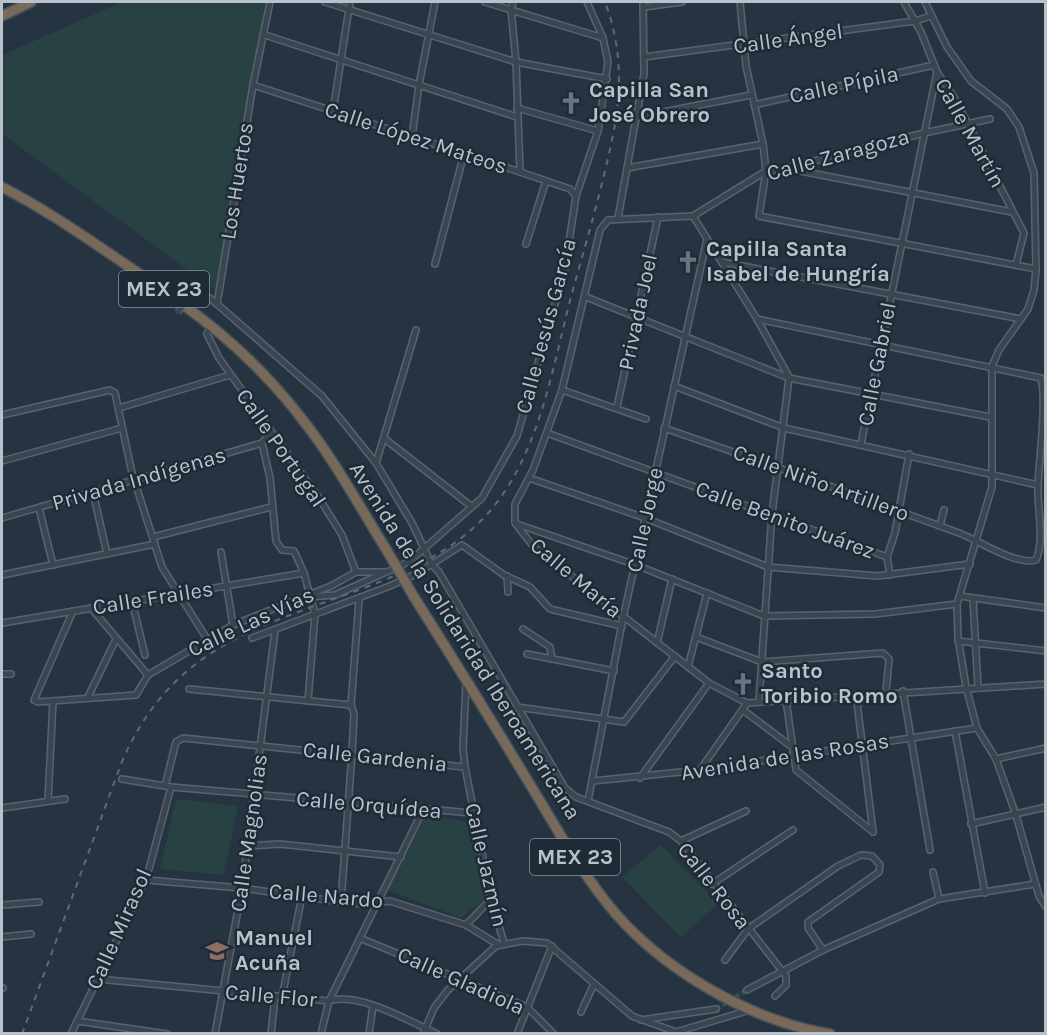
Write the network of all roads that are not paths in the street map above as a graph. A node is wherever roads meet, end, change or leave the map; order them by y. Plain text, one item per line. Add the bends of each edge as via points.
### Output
1 (31, 2) edge
2 (270, 2) edge
3 (326, 2) edge
4 (350, 2) edge
5 (435, 2) edge
6 (485, 2) edge
7 (513, 2) edge
8 (587, 2) edge
9 (682, 2) edge
10 (740, 2) edge
11 (904, 2) edge
12 (925, 2) edge
13 (643, 4) edge
14 (511, 9) junction
15 (349, 10) junction
16 (2, 16) edge
17 (931, 16) junction
18 (915, 21) junction
19 (428, 34) junction
20 (265, 35) junction
21 (603, 38) junction
22 (744, 46) junction
23 (644, 57) junction
24 (341, 61) junction
25 (516, 62) junction
26 (934, 65) junction
27 (936, 72) junction
28 (607, 79) junction
29 (253, 85) junction
30 (419, 85) junction
31 (751, 95) junction
32 (754, 105) junction
33 (517, 108) junction
34 (333, 111) junction
35 (517, 117) junction
36 (637, 117) junction
37 (990, 119) dead end
38 (966, 123) junction
39 (598, 131) junction
40 (924, 133) junction
41 (412, 136) junction
42 (763, 144) junction
43 (464, 154) junction
44 (627, 168) junction
45 (787, 168) junction
46 (766, 171) junction
47 (520, 172) junction
48 (546, 181) junction
49 (2, 187) edge
50 (912, 192) junction
51 (576, 196) junction
52 (1012, 212) junction
53 (693, 216) junction
54 (658, 217) junction
55 (614, 218) junction
56 (1024, 233) junction
57 (1034, 234) junction
58 (707, 239) junction
59 (901, 243) junction
60 (526, 244) dead end
61 (722, 262) junction
62 (435, 264) dead end
63 (1016, 265) junction
64 (1036, 269) junction
65 (192, 291) dead end
66 (891, 292) junction
67 (169, 293) junction
68 (586, 297) junction
69 (217, 304) junction
70 (178, 312) dead end
71 (636, 315) junction
72 (757, 319) junction
73 (1021, 319) junction
74 (211, 324) junction
75 (416, 330) dead end
76 (686, 335) junction
77 (880, 344) junction
78 (992, 366) junction
79 (230, 375) junction
80 (789, 378) junction
81 (674, 386) junction
82 (562, 390) junction
83 (870, 393) junction
84 (617, 407) junction
85 (119, 408) junction
86 (2, 415) edge
87 (990, 417) junction
88 (646, 419) dead end
89 (122, 428) junction
90 (664, 428) junction
91 (784, 428) junction
92 (272, 433) junction
93 (547, 433) junction
94 (385, 439) junction
95 (262, 443) junction
96 (861, 444) junction
97 (909, 454) junction
98 (2, 461) edge
99 (376, 463) junction
100 (778, 467) junction
101 (655, 472) junction
102 (993, 474) junction
103 (529, 478) junction
104 (135, 481) junction
105 (1038, 485) junction
106 (93, 492) junction
107 (471, 506) junction
108 (271, 507) junction
109 (39, 508) junction
110 (944, 510) dead end
111 (900, 512) junction
112 (772, 514) junction
113 (1043, 515) edge
114 (2, 518) edge
115 (645, 518) junction
116 (515, 523) junction
117 (940, 526) junction
118 (153, 537) junction
119 (977, 540) junction
120 (155, 544) junction
121 (424, 550) junction
122 (221, 552) dead end
123 (107, 554) junction
124 (887, 557) junction
125 (970, 564) junction
126 (53, 565) junction
127 (432, 565) junction
128 (636, 565) junction
129 (768, 567) junction
130 (356, 572) junction
131 (387, 572) junction
132 (304, 573) junction
133 (2, 575) edge
134 (891, 575) junction
135 (507, 576) junction
136 (672, 579) junction
137 (226, 587) junction
138 (508, 592) dead end
139 (707, 593) junction
140 (178, 594) junction
141 (309, 595) junction
142 (960, 596) junction
143 (973, 599) junction
144 (359, 600) junction
145 (132, 601) junction
146 (957, 604) junction
147 (91, 608) junction
148 (1046, 608) edge
149 (73, 611) junction
150 (315, 614) junction
151 (764, 616) junction
152 (623, 618) junction
153 (2, 622) edge
154 (233, 625) junction
155 (622, 626) junction
156 (523, 629) dead end
157 (275, 631) junction
158 (696, 637) junction
159 (252, 638) dead end
160 (116, 639) junction
161 (207, 639) junction
162 (958, 641) junction
163 (657, 643) junction
164 (975, 643) junction
165 (1046, 651) edge
166 (527, 654) dead end
167 (145, 655) dead end
168 (675, 656) junction
169 (552, 659) junction
170 (762, 662) junction
171 (688, 667) junction
172 (614, 671) junction
173 (2, 674) edge
174 (11, 674) dead end
175 (148, 675) junction
176 (466, 679) junction
177 (710, 683) junction
178 (1046, 684) edge
179 (966, 687) junction
180 (978, 687) junction
181 (189, 689) dead end
182 (903, 691) junction
183 (886, 692) junction
184 (856, 694) junction
185 (88, 697) junction
186 (268, 697) junction
187 (786, 700) junction
188 (53, 701) junction
189 (308, 701) junction
190 (759, 701) junction
191 (747, 703) junction
192 (351, 705) junction
193 (518, 707) junction
194 (743, 710) junction
195 (605, 719) junction
196 (977, 728) junction
197 (955, 731) junction
198 (179, 738) joint
199 (910, 738) junction
200 (862, 745) junction
201 (262, 746) junction
202 (792, 747) junction
203 (1046, 748) edge
204 (352, 753) junction
205 (793, 755) junction
206 (996, 759) junction
207 (465, 767) junction
208 (700, 770) junction
209 (122, 778) dead end
210 (640, 778) junction
211 (593, 781) junction
212 (168, 787) junction
213 (256, 795) junction
214 (65, 799) dead end
215 (48, 801) junction
216 (588, 801) junction
217 (349, 804) junction
218 (1046, 807) edge
219 (2, 808) edge
220 (423, 810) junction
221 (746, 811) dead end
222 (472, 813) junction
223 (1016, 815) junction
224 (971, 824) junction
225 (793, 830) dead end
226 (681, 841) junction
227 (248, 846) junction
228 (930, 850) dead end
229 (344, 851) junction
230 (401, 858) junction
231 (933, 872) dead end
232 (146, 880) junction
233 (712, 884) junction
234 (1035, 884) junction
235 (242, 888) junction
236 (985, 893) junction
237 (302, 896) junction
238 (491, 899) junction
239 (939, 899) junction
240 (378, 901) junction
241 (39, 902) dead end
242 (341, 902) junction
243 (2, 905) edge
244 (1046, 907) edge
245 (466, 926) junction
246 (748, 929) junction
247 (31, 934) dead end
248 (2, 938) edge
249 (362, 939) junction
250 (501, 944) junction
251 (552, 946) junction
252 (823, 950) junction
253 (725, 960) dead end
254 (782, 972) junction
255 (98, 979) junction
256 (462, 980) junction
257 (594, 984) junction
258 (747, 990) tunnel mouth
259 (225, 992) junction
260 (279, 996) junction
261 (775, 996) dead end
262 (329, 1001) junction
263 (373, 1006) junction
264 (527, 1008) junction
265 (717, 1009) tunnel mouth
266 (753, 1009) junction
267 (581, 1012) dead end
268 (640, 1020) junction
269 (77, 1021) junction
270 (424, 1031) edge
271 (816, 1032) edge
272 (676, 1033) edge
273 (71, 1034) edge
274 (167, 1034) edge
275 (215, 1034) edge
276 (271, 1034) edge
277 (321, 1034) edge
278 (369, 1034) edge
279 (437, 1034) edge
280 (517, 1034) edge
281 (554, 1034) edge
282 (830, 1034) edge

1 - 16 highway
2 - 20 street, Los Huertos
3 - 15 street
4 - 15 street
5 - 19 street
6 - 14 street
7 - 14 street
8 - 21 street, Calle Jesús García
9 - 13 street
10 - 22 street
11 - 18 street, Calle Martín
12 - 17 street
13 - 23 street, Calle María
14 - 21 street
14 - 25 street
15 - 19 street
15 - 24 street
17 - 18 street, Calle Ángel
17 - 57 street via 971,81 1007,109 1019,127 1034,173
18 - 22 street, Calle Ángel
18 - 26 street, Calle Martín
19 - 25 street
19 - 30 street
20 - 24 street
20 - 29 street, Los Huertos
21 - 28 street, Calle Jesús García
22 - 23 street, Calle Ángel
22 - 31 street
23 - 36 street, Calle María
24 - 30 street
24 - 34 street
25 - 28 street
25 - 33 street
26 - 27 street, Calle Martín
26 - 32 street, Calle Pípila
27 - 38 street, Calle Martín via 946,82
27 - 40 street, Calle Gabriel
28 - 39 street, Calle Jesús García
29 - 34 street, Calle López Mateos
29 - 69 street, Los Huertos
30 - 35 street
30 - 41 street
31 - 32 street
31 - 36 street
32 - 42 street
33 - 35 street
33 - 39 street
34 - 41 street, Calle López Mateos
35 - 47 street
36 - 44 street, Calle María
37 - 38 street, Calle Zaragoza
38 - 40 street, Calle Zaragoza
38 - 52 street, Calle Martín
39 - 51 street, Calle Jesús García
40 - 45 street, Calle Zaragoza
40 - 50 street, Calle Gabriel
41 - 43 street, Calle López Mateos
42 - 44 street
42 - 46 street
43 - 47 street, Calle López Mateos
43 - 62 street
44 - 55 street, Calle María
45 - 46 street, Calle Zaragoza
45 - 50 street
46 - 53 street, Calle Zaragoza
46 - 59 street via 759,216
47 - 48 street, Calle López Mateos
48 - 51 street, Calle López Mateos via 570,189
48 - 60 street
49 - 67 highway, MEX 23
50 - 52 street
50 - 59 street, Calle Gabriel
51 - 107 street, Calle Jesús García via 565,269 517,436 502,468 482,498
52 - 56 street, Calle Martín
53 - 54 street
53 - 58 street
54 - 55 street
54 - 71 street, Privada Joel
55 - 68 street, Calle María via 600,230
56 - 57 street
56 - 63 street
57 - 64 street
58 - 61 street
58 - 76 street, Calle Jorge
59 - 63 street
59 - 66 street, Calle Gabriel
61 - 66 street
61 - 72 street
63 - 64 street
64 - 73 street via 1034,290
65 - 70 street, bridge
66 - 73 street
66 - 77 street, Calle Gabriel
67 - 69 street via 183,283 190,283
67 - 74 highway, MEX 23
68 - 71 street
68 - 82 street, Calle María
69 - 99 street, Calle Rosa via 322,396
71 - 76 street
71 - 84 street, Privada Joel
72 - 77 street
72 - 80 street
73 - 78 street
74 - 79 street, Calle Portugal via 207,334
74 - 176 highway, Avenida de la Solidaridad Iberoamericana / MEX 23, bridge via 303,420
75 - 94 street
76 - 80 street
76 - 81 street, Calle Jorge
77 - 78 street
77 - 83 street, Calle Gabriel
78 - 87 street
78 - 105 street via 1041,378 1044,445
79 - 85 street
79 - 92 street, Calle Portugal
80 - 83 street
80 - 91 street
81 - 90 street, Calle Jorge
81 - 91 street
82 - 84 street
82 - 93 street, Calle María
83 - 87 street
83 - 96 street, Calle Gabriel
84 - 88 street
85 - 86 street via 112,391
85 - 89 street
87 - 102 street
89 - 98 street
89 - 104 street
90 - 100 street, Calle Niño Artillero
90 - 101 street, Calle Jorge
91 - 96 street
91 - 100 street
92 - 95 street, Privada Indígenas
92 - 130 street, Calle Portugal via 342,535
93 - 101 street, Calle Benito Juárez
93 - 103 street, Calle María
94 - 99 street
94 - 107 street
95 - 104 street, Privada Indígenas
95 - 108 street via 270,478
96 - 97 street
97 - 102 street
97 - 111 street
99 - 121 street, Calle Rosa
100 - 111 street, Calle Niño Artillero
100 - 112 street
101 - 112 street, Calle Benito Juárez
101 - 115 street, Calle Jorge
102 - 105 street
102 - 119 street
103 - 115 street
103 - 116 street, Calle María via 515,504
104 - 106 street, Privada Indígenas
104 - 118 street
105 - 113 street
106 - 109 street, Privada Indígenas
106 - 123 street
107 - 121 street, Calle Jesús García
108 - 118 street
108 - 132 street via 278,547 294,551
109 - 114 street, Privada Indígenas
109 - 126 street
110 - 117 street
111 - 117 street, Calle Niño Artillero
111 - 124 street
112 - 124 street, Calle Benito Juárez
112 - 129 street
113 - 119 street, Calle Niño Artillero via 1036,560 1009,556
115 - 128 street, Calle Jorge
115 - 129 street
116 - 128 street
116 - 152 street, Calle María via 533,546
117 - 119 street, Calle Niño Artillero
118 - 120 street
119 - 125 street
120 - 123 street
120 - 140 street via 162,567
121 - 127 street, Calle Rosa
121 - 131 street, Calle Jesús García
122 - 137 street
123 - 126 street
124 - 134 street
125 - 134 street
125 - 142 street
126 - 133 street
127 - 135 street, Calle Las Vías via 462,545
127 - 144 street, Calle Las Vías
127 - 193 street, Calle Rosa
128 - 136 street
128 - 152 street, Calle Jorge
129 - 134 street
129 - 151 street
130 - 131 street
130 - 141 street, Calle Las Vías
131 - 141 street, Calle Jesús García via 335,595
132 - 137 street, Calle Frailes
132 - 141 street
135 - 138 street
135 - 155 street via 530,587 550,609
136 - 139 street
136 - 163 street
137 - 140 street, Calle Frailes
137 - 154 street
139 - 151 street
139 - 158 street
140 - 145 street, Calle Frailes
140 - 161 street
141 - 150 street
141 - 154 street, Calle Las Vías
142 - 143 street
142 - 146 street
143 - 148 street
143 - 164 street
144 - 150 street, Calle Las Vías
144 - 192 street
145 - 147 street, Calle Frailes
145 - 167 street
146 - 151 street via 875,614
146 - 162 street
147 - 149 street, Calle Frailes
147 - 160 street
149 - 153 street, Calle Frailes
149 - 188 street via 35,695 38,702
150 - 157 street, Calle Las Vías
150 - 189 street
151 - 170 street
152 - 155 street, Calle Jorge
152 - 163 street, Calle María
154 - 161 street, Calle Las Vías
155 - 172 street, Calle Jorge
156 - 169 street via 550,647
157 - 159 street, Calle Las Vías
157 - 186 street, Calle Magnolias
158 - 170 street
158 - 171 street
160 - 175 street
160 - 185 street
161 - 175 street, Calle Las Vías
162 - 164 street
162 - 179 street
163 - 168 street, Calle María
164 - 165 street
164 - 180 street
166 - 169 street
168 - 171 street, Calle María
168 - 195 street via 628,719
169 - 172 street
170 - 183 street via 883,653 889,658
170 - 190 street
171 - 177 street, Calle María
172 - 195 street, Calle Jorge
173 - 174 street
175 - 185 street, Calle Las Vías via 136,695
176 - 207 street, Calle Jazmín
176 - 266 highway, Avenida de la Solidaridad Iberoamericana / MEX 23 via 607,903 663,958
177 - 191 street, Calle María
177 - 210 street
178 - 180 street
179 - 180 street
179 - 182 street
179 - 196 street
181 - 186 street
182 - 183 street
182 - 199 street
183 - 184 street
184 - 187 street
184 - 200 street
185 - 188 street
186 - 189 street
186 - 201 street, Calle Magnolias
187 - 190 street
187 - 202 street
188 - 215 street
189 - 192 street
190 - 191 street
191 - 194 street
192 - 204 street
193 - 195 street
193 - 216 street, Calle Rosa via 565,788
194 - 202 street
194 - 208 street
195 - 211 street, Calle Jorge
196 - 197 street, Avenida de las Rosas
196 - 206 street
197 - 199 street, Avenida de las Rosas
197 - 224 street
198 - 201 street, Calle Gardenia
198 - 212 street, Calle Mirasol via 171,755
199 - 200 street, Avenida de las Rosas
199 - 228 street
200 - 205 street, Avenida de las Rosas
200 - 205 street via 873,832 800,776
201 - 204 street, Calle Gardenia
201 - 213 street, Calle Magnolias
202 - 205 street
203 - 206 street
204 - 207 street, Calle Gardenia
204 - 217 street
205 - 208 street, Avenida de las Rosas
206 - 223 street
207 - 222 street, Calle Jazmín
208 - 210 street, Avenida de las Rosas
209 - 212 street, Calle Orquídea
210 - 211 street, Avenida de las Rosas
211 - 216 street, Calle Jorge
212 - 213 street, Calle Orquídea
212 - 232 street, Calle Mirasol
213 - 217 street, Calle Orquídea
213 - 227 street, Calle Magnolias
214 - 215 street
215 - 219 street
216 - 226 street, Calle Rosa via 669,832
217 - 220 street, Calle Orquídea
217 - 229 street
218 - 223 street
220 - 222 street, Calle Orquídea
220 - 230 street
221 - 226 street
222 - 238 street, Calle Jazmín
223 - 224 street
223 - 234 street
224 - 236 street
225 - 233 street
226 - 233 street, Calle Rosa
227 - 229 street via 280,844
227 - 235 street, Calle Magnolias
229 - 230 street
229 - 242 street
230 - 240 street
231 - 239 street
232 - 235 street, Calle Nardo
232 - 255 street, Calle Mirasol
233 - 246 street, Calle Rosa
234 - 236 street
234 - 244 street
235 - 237 street, Calle Nardo
235 - 259 street, Calle Magnolias
236 - 239 street
237 - 242 street, Calle Nardo
237 - 260 street
238 - 245 street
238 - 250 street, Calle Jazmín
239 - 252 street
240 - 242 street, Calle Nardo
240 - 245 street, Calle Nardo via 390,901
240 - 249 street
241 - 243 street
245 - 250 street, Calle Nardo
246 - 252 street via 838,866 867,854 876,859 879,872 808,922
246 - 253 street
246 - 254 street, Calle Rosa
247 - 248 street
249 - 256 street, Calle Gladiola
249 - 262 street
250 - 251 street via 540,941
250 - 256 street
251 - 257 street
251 - 264 street
252 - 254 street
254 - 258 street
254 - 261 street via 786,985
255 - 259 street, Calle Flor
255 - 269 street, Calle Mirasol
256 - 264 street, Calle Gladiola
256 - 270 street via 448,990
257 - 267 street
257 - 268 street
259 - 260 street, Calle Flor
259 - 275 street, Calle Magnolias
260 - 262 street, Calle Flor
260 - 276 street
262 - 263 street, Calle Flor via 344,999
262 - 277 street
263 - 270 street, Calle Flor
263 - 278 street
264 - 280 street
264 - 281 street, Calle Gladiola
265 - 268 street
266 - 271 highway, Avenida de la Solidaridad Iberoamericana / MEX 23
266 - 272 street
268 - 272 street
269 - 273 street, Calle Mirasol
269 - 274 street
270 - 279 street, Calle Flor
271 - 282 highway, Avenida de la Solidaridad Iberoamericana / MEX 23

